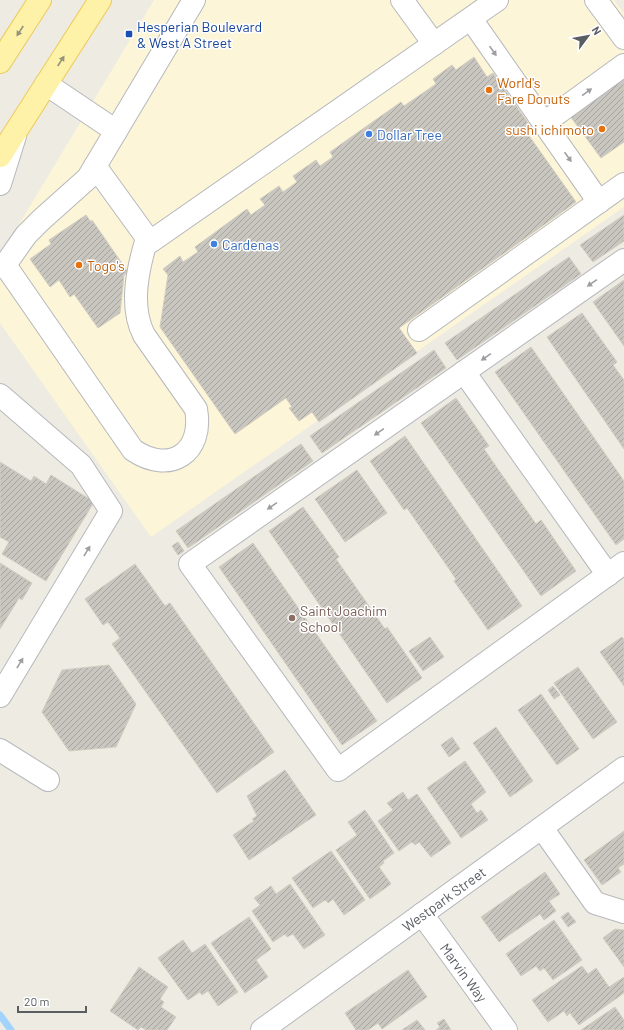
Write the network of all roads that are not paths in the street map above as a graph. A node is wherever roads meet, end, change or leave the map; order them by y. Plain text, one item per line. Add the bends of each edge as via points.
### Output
1 (40, 0) edge
2 (100, 0) edge
3 (194, 0) edge
4 (402, 0) edge
5 (596, 0) edge
6 (485, 6) edge
7 (624, 38) edge
8 (434, 44) junction
9 (0, 62) edge
10 (624, 65) edge
11 (46, 84) junction
12 (544, 123) junction
13 (18, 129) junction
14 (116, 131) junction
15 (0, 156) edge
16 (95, 166) junction
17 (0, 184) edge
18 (624, 184) edge
19 (599, 202) junction
20 (147, 238) junction
21 (624, 260) edge
22 (2, 266) edge
23 (419, 330) dead end
24 (464, 372) junction
25 (0, 395) edge
26 (616, 569) edge
27 (0, 696) edge
28 (0, 750) edge
29 (624, 768) edge
30 (48, 780) dead end
31 (542, 828) junction
32 (624, 912) edge
33 (422, 914) junction
34 (262, 1030) edge
35 (506, 1030) edge

1 -> 9 main road
11 -> 2 main road
3 - 14 street
4 - 8 street
5 - 7 street
6 - 8 street
6 -> 12 street
8 - 20 street via 150,242
12 -> 10 street
11 - 13 main road
11 - 14 street
12 -> 19 street
13 - 15 main road
13 - 17 street
14 - 16 street
16 - 20 street
16 - 22 street via 88,178 26,235
18 - 19 street
19 - 23 street
20 - 22 street via 138,274 138,324 196,409 199,423 196,438 187,450 175,459 153,460 133,450
21 -> 24 street
24 - 26 street
24 -> 26 street via 190,564 338,770
27 -> 25 street via 111,511 80,465
28 - 30 street
29 - 31 street, Westpark Street
31 - 32 street via 595,903
31 - 33 street, Westpark Street
33 - 34 street, Westpark Street
33 - 35 street, Marvin Way

